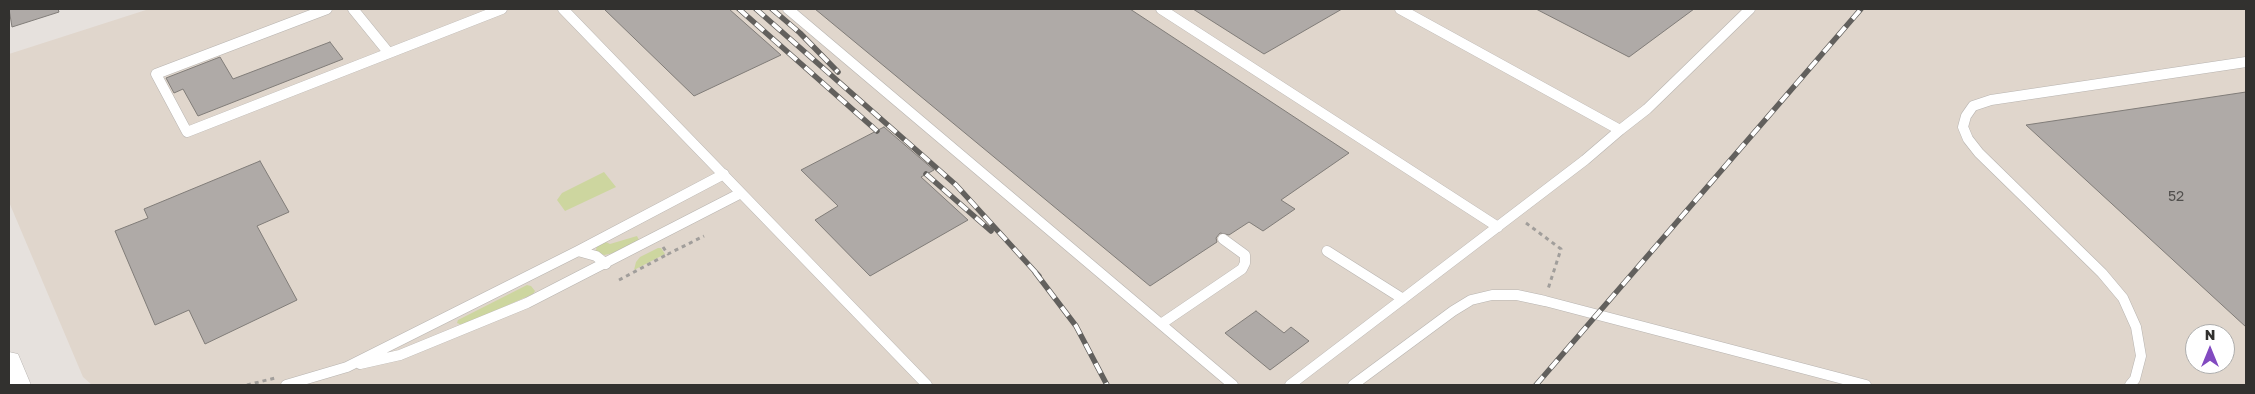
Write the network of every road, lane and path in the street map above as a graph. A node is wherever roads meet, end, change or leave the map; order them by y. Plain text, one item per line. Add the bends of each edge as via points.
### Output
1 (327, 9) edge
2 (353, 9) edge
3 (502, 9) edge
4 (563, 9) edge
5 (788, 9) edge
6 (1161, 9) edge
7 (1400, 9) edge
8 (1750, 9) edge
9 (388, 52) junction
10 (2246, 62) edge
11 (1620, 130) junction
12 (724, 174) junction
13 (741, 193) junction
14 (1523, 221) dead end
15 (1498, 227) junction
16 (1222, 239) dead end
17 (578, 251) junction
18 (1327, 251) dead end
19 (668, 254) dead end
20 (606, 264) junction
21 (619, 280) dead end
22 (1548, 290) dead end
23 (1403, 299) junction
24 (1161, 324) junction
25 (9, 361) edge
26 (347, 367) junction
27 (19, 385) edge
28 (286, 385) edge
29 (927, 385) edge
30 (1233, 385) edge
31 (1290, 385) edge
32 (1353, 385) edge
33 (1866, 385) edge
34 (2130, 385) edge

1 - 9 lane via 156,74 187,132
2 - 9 lane
3 - 9 lane
4 - 12 lane
5 - 24 lane
6 - 15 lane
7 - 11 lane
8 - 11 lane via 1647,109
10 - 34 lane via 1991,100 1972,106 1966,116 1963,127 1979,153 2102,273 2123,298 2136,328 2141,356 2135,379
11 - 15 lane
12 - 13 lane
12 - 17 lane
13 - 20 lane
13 - 29 lane
14 - 22 path via 1561,249
15 - 23 lane
16 - 24 lane via 1245,255 1242,269
17 - 20 lane via 596,256
17 - 26 lane
18 - 23 lane
19 - 21 path
20 - 26 lane via 527,303 400,355
23 - 31 lane
24 - 30 lane
25 - 27 street
26 - 28 lane
32 - 33 lane via 1453,310 1471,300 1492,295 1517,295 1545,301

